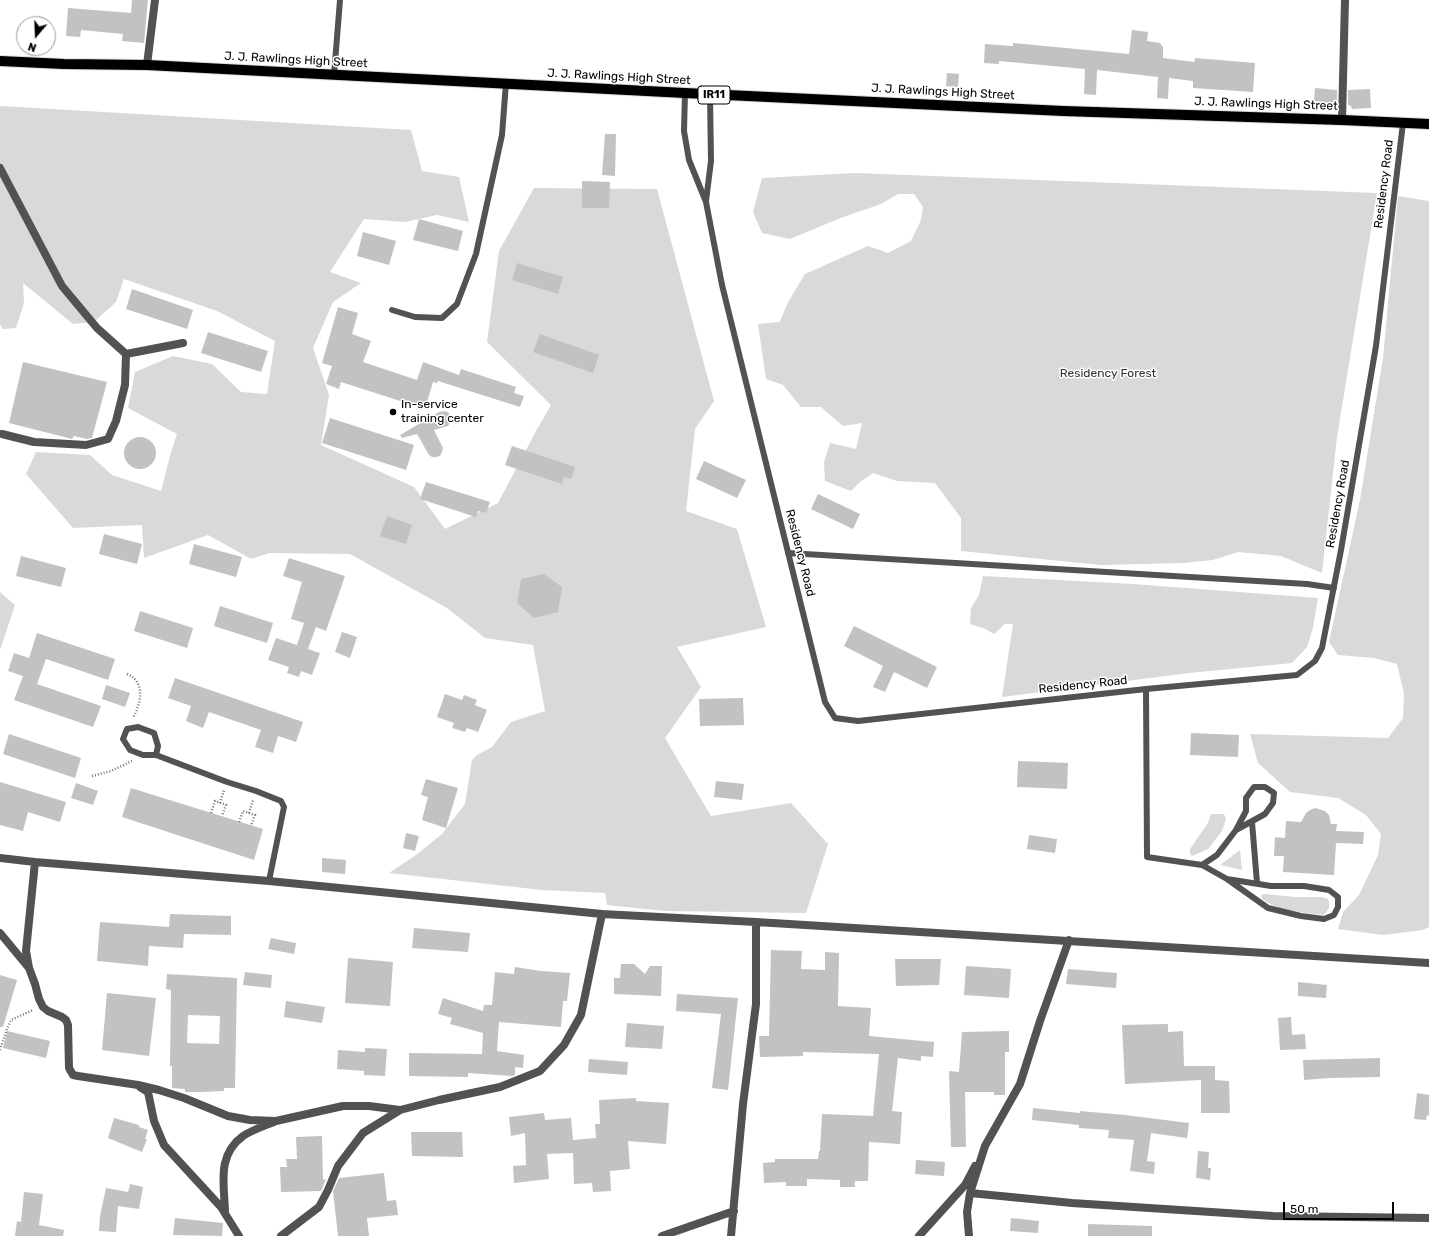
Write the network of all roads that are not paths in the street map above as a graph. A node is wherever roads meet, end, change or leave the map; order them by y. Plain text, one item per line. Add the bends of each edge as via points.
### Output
1 (155, 0) edge
2 (340, 0) edge
3 (1345, 0) edge
4 (0, 61) edge
5 (147, 65) junction
6 (334, 75) junction
7 (506, 83) junction
8 (685, 94) junction
9 (710, 95) junction
10 (1342, 120) junction
11 (1403, 122) junction
12 (1429, 124) edge
13 (0, 168) edge
14 (706, 202) junction
15 (392, 310) dead end
16 (183, 343) dead end
17 (126, 354) junction
18 (2, 434) dead end
19 (788, 553) junction
20 (1334, 588) junction
21 (1146, 689) junction
22 (156, 755) junction
23 (1252, 822) junction
24 (1236, 830) junction
25 (0, 858) edge
26 (35, 862) junction
27 (1202, 865) junction
28 (1227, 879) junction
29 (269, 881) junction
30 (1257, 883) junction
31 (602, 914) junction
32 (756, 922) junction
33 (0, 934) edge
34 (1069, 940) junction
35 (1429, 963) edge
36 (29, 968) junction
37 (138, 1085) junction
38 (400, 1110) junction
39 (276, 1121) junction
40 (985, 1146) junction
41 (970, 1193) junction
42 (734, 1211) junction
43 (225, 1212) junction
44 (1429, 1218) edge
45 (239, 1236) edge
46 (281, 1236) edge
47 (662, 1236) edge
48 (731, 1236) edge
49 (919, 1236) edge
50 (969, 1236) edge

1 - 5 street
2 - 6 lane
3 - 10 street
4 - 5 main road, J. J. Rawlings High Street / IR11
5 - 6 main road, J. J. Rawlings High Street / IR11
6 - 7 main road, J. J. Rawlings High Street / IR11
7 - 8 main road, J. J. Rawlings High Street / IR11
7 - 15 lane via 502,135 476,254 457,304 442,318 415,317
8 - 9 main road, J. J. Rawlings High Street / IR11
8 - 14 lane, Residency Road via 684,131 689,160
9 - 10 main road, J. J. Rawlings High Street / IR11 via 1063,111
9 - 14 lane, Residency Road via 711,161
10 - 11 main road, J. J. Rawlings High Street / IR11
11 - 12 main road, J. J. Rawlings High Street / IR11
11 - 20 lane, Residency Road via 1376,346
13 - 17 street via 62,286 97,328
14 - 19 lane, Residency Road via 722,285
16 - 17 street
17 - 18 street via 125,385 116,421 108,439 86,445 34,442
19 - 20 lane via 1307,584
19 - 21 lane, Residency Road via 826,702 835,718 858,721
20 - 21 lane, Residency Road via 1322,648 1315,661 1298,675
21 - 27 lane via 1147,857
22 - 22 lane via 143,755 130,750 123,738 127,729 138,727 154,733 158,746
22 - 29 lane via 281,801 284,807
23 - 24 lane
23 - 24 lane via 1265,814 1274,803 1274,793 1265,787 1254,787 1246,798 1246,811
23 - 30 lane
24 - 27 lane via 1217,855
25 - 26 street
26 - 29 street
26 - 36 street via 26,952
27 - 28 lane
28 - 30 lane
28 - 30 lane via 1268,908 1324,919 1334,915 1338,907 1338,897 1330,890
29 - 31 street
31 - 32 street
31 - 38 street via 581,1015 564,1045 540,1071 500,1087
32 - 34 street
32 - 42 street via 756,1004 743,1104
33 - 36 street
34 - 35 street
34 - 40 street via 1020,1084
36 - 37 street via 43,1007 66,1020 69,1068 73,1075
37 - 39 street via 184,1098 228,1116
37 - 43 street via 148,1092 154,1121 164,1145
38 - 39 street via 343,1106
38 - 46 street via 363,1133 338,1166 319,1207
39 - 43 street via 244,1136 228,1153 223,1173
40 - 41 street
40 - 49 street via 965,1185
41 - 44 street via 1072,1203 1265,1215
41 - 50 street via 967,1212
42 - 47 street
42 - 48 street
43 - 45 street

